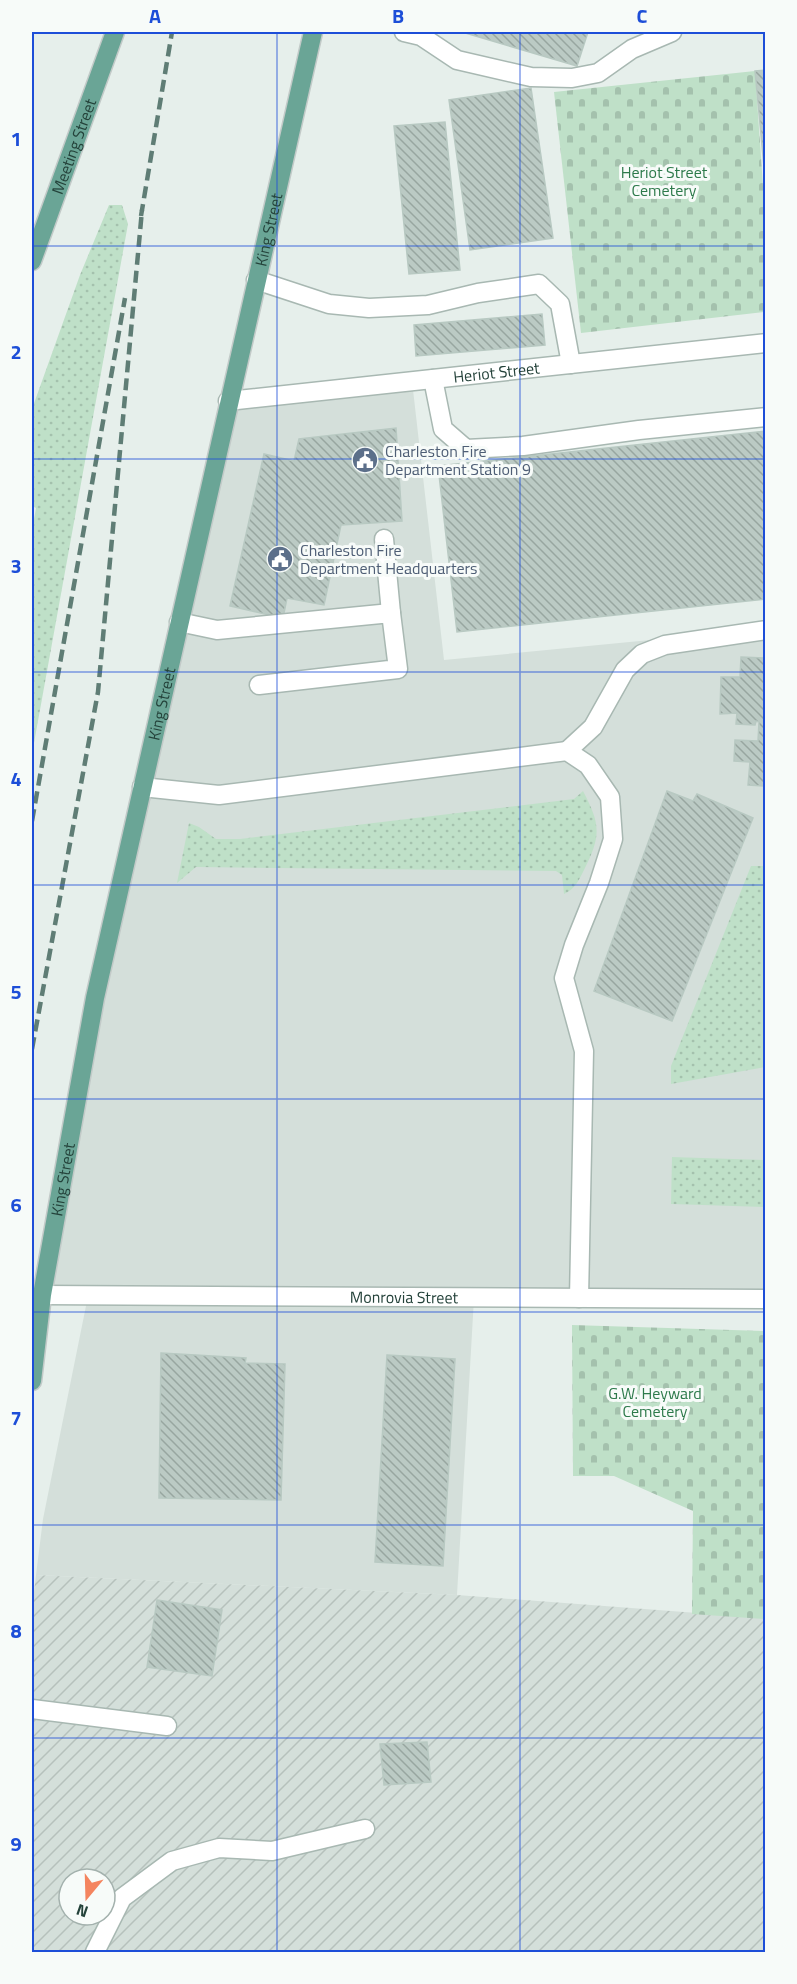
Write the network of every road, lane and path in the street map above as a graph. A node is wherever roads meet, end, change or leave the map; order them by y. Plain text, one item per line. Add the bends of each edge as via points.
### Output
1 (115, 32) edge
2 (313, 32) edge
3 (672, 32) edge
4 (416, 33) edge
5 (32, 261) edge
6 (256, 280) junction
7 (765, 343) edge
8 (570, 364) junction
9 (433, 379) junction
10 (228, 401) junction
11 (765, 417) edge
12 (384, 539) dead end
13 (391, 613) junction
14 (179, 622) junction
15 (765, 630) edge
16 (259, 685) dead end
17 (567, 751) junction
18 (142, 787) junction
19 (42, 1295) junction
20 (579, 1298) junction
21 (765, 1299) edge
22 (32, 1381) edge
23 (32, 1709) edge
24 (167, 1726) dead end
25 (364, 1829) dead end
26 (95, 1953) edge

1 - 5 main road, Meeting Street
2 - 6 main road, King Street
3 - 4 street via 632,49 598,73 572,78 531,77 457,60
6 - 8 street via 328,304 369,308 428,305 539,285 560,304
6 - 10 main road, King Street
7 - 8 street, Heriot Street
8 - 9 street, Heriot Street
9 - 10 street, Heriot Street
9 - 11 street via 443,429 466,449 523,446
10 - 14 main road, King Street
12 - 13 street
13 - 14 street via 218,630
13 - 16 street via 398,669
14 - 18 main road, King Street
15 - 17 street via 665,645 642,654 625,670 593,727
17 - 18 street via 219,795
17 - 20 street via 588,765 610,797 613,839 564,978 584,1051
18 - 19 main road, King Street via 95,998
19 - 20 street, Monrovia Street
19 - 22 main road, King Street
20 - 21 street, Monrovia Street
23 - 24 street
25 - 26 street via 272,1851 219,1848 172,1861 122,1898

